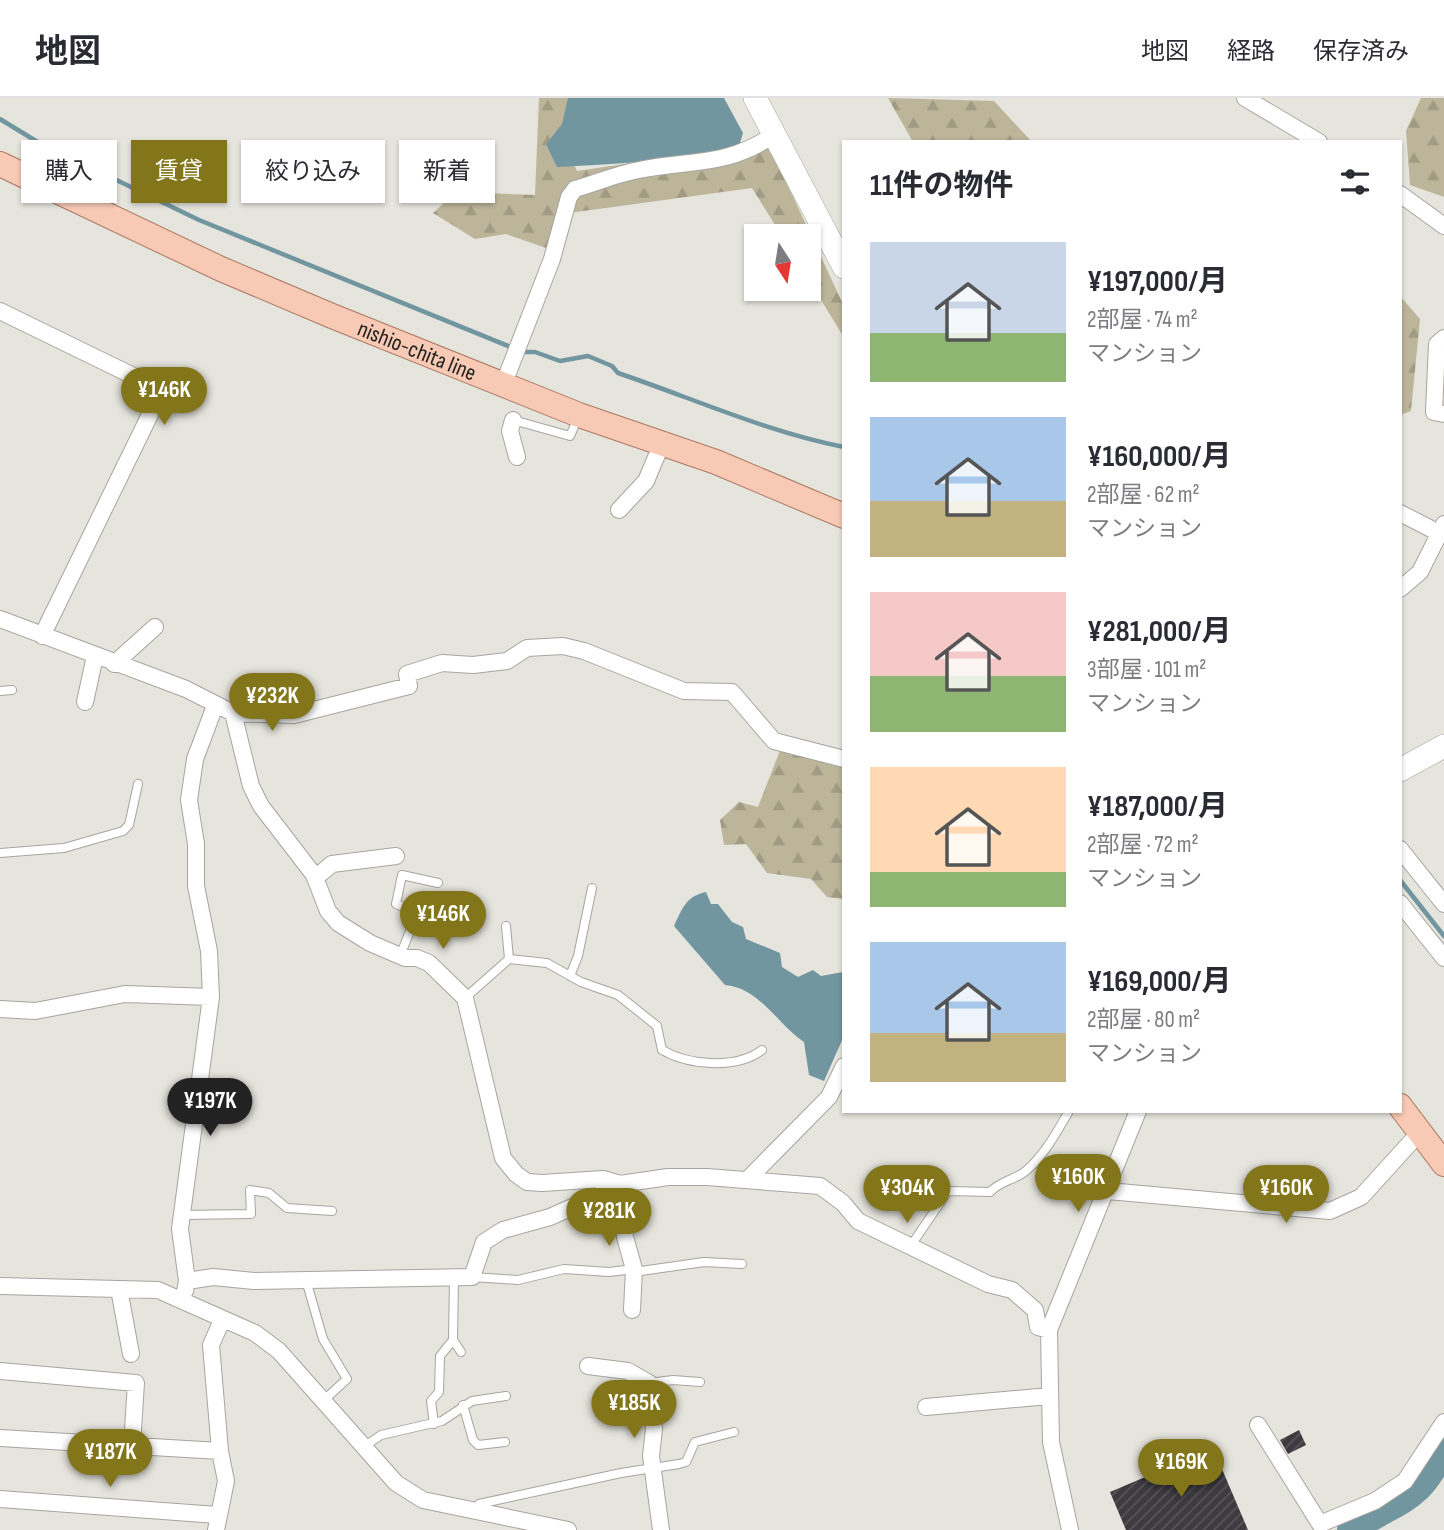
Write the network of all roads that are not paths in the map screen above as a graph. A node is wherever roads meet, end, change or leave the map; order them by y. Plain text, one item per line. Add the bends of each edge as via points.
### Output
1 (755, 98) edge
2 (1245, 98) edge
3 (775, 134) junction
4 (1316, 140) edge
5 (0, 164) edge
6 (1402, 195) edge
7 (1444, 226) edge
8 (842, 263) edge
9 (0, 311) edge
10 (1444, 338) edge
11 (504, 383) junction
12 (1444, 414) edge
13 (579, 415) junction
14 (513, 420) joint
15 (663, 443) junction
16 (517, 457) dead end
17 (619, 510) dead end
18 (1402, 514) edge
19 (842, 515) edge
20 (1442, 529) edge
21 (1402, 587) edge
22 (0, 619) edge
23 (155, 627) dead end
24 (42, 636) junction
25 (95, 656) junction
26 (114, 664) junction
27 (12, 690) dead end
28 (0, 691) edge
29 (85, 702) dead end
30 (215, 706) junction
31 (233, 713) junction
32 (1444, 746) edge
33 (842, 758) edge
34 (1402, 769) edge
35 (138, 784) dead end
36 (1402, 851) edge
37 (0, 853) edge
38 (396, 856) dead end
39 (315, 878) junction
40 (438, 883) dead end
41 (1438, 884) edge
42 (593, 888) dead end
43 (1444, 904) edge
44 (1402, 906) edge
45 (506, 926) dead end
46 (400, 956) junction
47 (1444, 958) edge
48 (509, 959) junction
49 (570, 976) junction
50 (211, 997) junction
51 (465, 998) junction
52 (0, 1009) edge
53 (762, 1050) dead end
54 (842, 1070) edge
55 (1402, 1109) edge
56 (1068, 1113) edge
57 (1136, 1113) edge
58 (1420, 1132) junction
59 (1444, 1164) edge
60 (748, 1178) junction
61 (616, 1184) junction
62 (1108, 1191) junction
63 (332, 1211) dead end
64 (182, 1215) junction
65 (910, 1247) junction
66 (742, 1264) dead end
67 (634, 1270) junction
68 (472, 1277) junction
69 (454, 1278) junction
70 (306, 1280) junction
71 (187, 1281) junction
72 (0, 1286) edge
73 (119, 1289) junction
74 (182, 1300) junction
75 (632, 1310) dead end
76 (222, 1320) junction
77 (1049, 1330) junction
78 (453, 1340) junction
79 (461, 1352) dead end
80 (131, 1354) dead end
81 (588, 1366) dead end
82 (0, 1371) edge
83 (700, 1382) dead end
84 (649, 1383) junction
85 (506, 1396) dead end
86 (1049, 1396) junction
87 (324, 1399) junction
88 (463, 1405) junction
89 (926, 1407) dead end
90 (1444, 1422) edge
91 (433, 1424) junction
92 (1258, 1425) dead end
93 (734, 1432) dead end
94 (0, 1438) edge
95 (505, 1442) dead end
96 (132, 1446) junction
97 (365, 1446) junction
98 (220, 1451) junction
99 (653, 1467) junction
100 (0, 1499) edge
101 (474, 1512) junction
102 (216, 1522) edge
103 (568, 1530) edge
104 (661, 1530) edge
105 (1070, 1530) edge

1 - 3 main road
2 - 4 street
3 - 8 main road
3 - 11 street via 749,152 696,165 639,170 575,189
5 - 11 main road, nishio-chita line via 221,269 420,353
6 - 7 street
9 - 24 street via 162,390
10 - 12 street via 1437,344 1434,412
11 - 13 main road, nishio-chita line
13 - 14 lane via 570,436
13 - 15 main road, nishio-chita line
14 - 16 street via 510,431
15 - 17 street via 646,481
15 - 19 main road, nishio-chita line
18 - 20 street
20 - 21 street via 1420,572
22 - 24 street
23 - 26 street
24 - 25 street
25 - 26 street
25 - 29 street
26 - 30 street via 208,698
27 - 28 lane
30 - 31 street
30 - 50 street via 195,759 189,800
31 - 33 street via 308,712 409,687 407,674 442,663 507,661 527,648 563,646 684,691 732,692 774,741
31 - 39 street via 251,786
32 - 34 main road
35 - 37 lane via 129,825 123,831 64,848
36 - 41 street
38 - 39 street via 332,864
39 - 46 street via 338,923
40 - 46 lane via 402,875 396,904 412,912 414,921
41 - 43 street
42 - 49 lane
44 - 47 street
45 - 48 lane
46 - 51 street via 429,963
48 - 49 lane via 547,963
48 - 51 lane
49 - 53 lane via 618,995 644,1013 657,1026 662,1050 678,1059 728,1063
50 - 52 street via 125,995 35,1011
50 - 64 street
51 - 61 street via 503,1158 527,1182 603,1179
54 - 60 street via 829,1097
55 - 58 main road
56 - 65 lane via 1025,1172 990,1192 947,1191
57 - 62 street
58 - 59 main road
58 - 62 street via 1361,1197 1330,1211
60 - 61 street via 668,1177
60 - 65 street via 820,1186 858,1221
61 - 67 street
61 - 68 street via 562,1212 493,1236 484,1242
62 - 77 street
63 - 64 lane via 287,1208 269,1194 250,1191 251,1214
64 - 71 street
65 - 77 street via 988,1284 1012,1290 1035,1310 1038,1327
66 - 67 lane via 704,1262
67 - 68 lane via 564,1269 518,1280
67 - 75 street
68 - 69 street
69 - 70 street
69 - 78 lane
70 - 71 street via 213,1277
70 - 87 lane via 323,1339 347,1379
71 - 74 street
72 - 73 street
73 - 74 street via 158,1290
73 - 80 street
74 - 76 street
76 - 87 street via 255,1333 279,1351
76 - 98 street via 211,1345
77 - 86 street
78 - 79 lane
78 - 91 lane via 440,1356 439,1392 431,1401
81 - 84 street via 628,1371
82 - 96 street via 136,1382
83 - 84 lane
84 - 99 street
85 - 88 lane
86 - 89 street
86 - 105 street via 1051,1442
87 - 97 street
88 - 91 lane
88 - 95 lane via 478,1445
90 - 92 street via 1405,1482 1375,1502 1320,1524
91 - 97 lane via 381,1435
93 - 99 lane via 695,1442 686,1462
94 - 96 street
96 - 98 street
97 - 101 street via 396,1483 424,1500
98 - 102 street via 226,1481
99 - 101 lane via 479,1504
99 - 104 street
100 - 102 street
101 - 103 street

